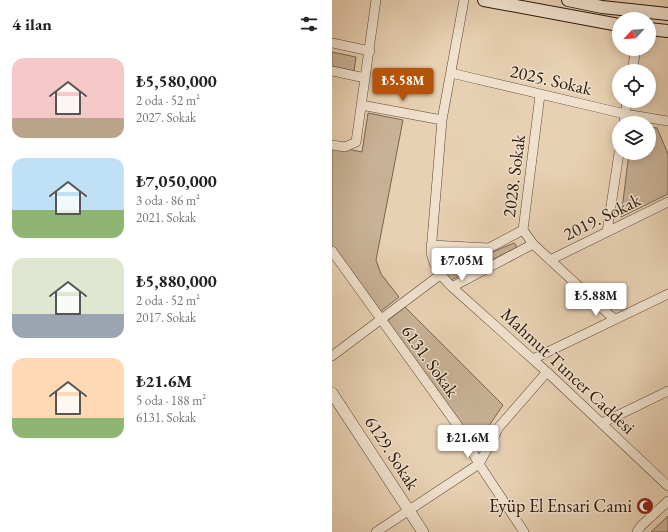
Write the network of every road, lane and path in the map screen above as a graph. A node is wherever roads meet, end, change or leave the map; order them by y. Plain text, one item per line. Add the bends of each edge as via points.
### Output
1 (376, 0) edge
2 (464, 0) edge
3 (484, 0) edge
4 (568, 0) edge
5 (602, 3) edge
6 (668, 14) edge
7 (612, 24) edge
8 (656, 30) edge
9 (668, 31) edge
10 (332, 43) edge
11 (370, 51) junction
12 (332, 71) edge
13 (451, 73) junction
14 (365, 78) junction
15 (540, 95) junction
16 (361, 105) junction
17 (617, 116) edge
18 (442, 120) junction
19 (656, 120) edge
20 (668, 121) edge
21 (332, 145) edge
22 (618, 160) edge
23 (668, 202) edge
24 (523, 230) junction
25 (607, 232) junction
26 (532, 244) junction
27 (431, 245) junction
28 (332, 251) edge
29 (550, 260) junction
30 (440, 275) junction
31 (452, 287) junction
32 (668, 294) edge
33 (614, 319) junction
34 (382, 320) junction
35 (332, 356) edge
36 (533, 359) junction
37 (547, 372) junction
38 (668, 391) edge
39 (333, 398) edge
40 (602, 423) junction
41 (479, 464) junction
42 (668, 486) edge
43 (668, 501) edge
44 (409, 510) junction
45 (376, 532) edge
46 (424, 532) edge
47 (524, 532) edge
48 (637, 532) edge

1 - 11 street
2 - 13 street, Mahmut Tuncer Caddesi
3 - 7 main road
4 - 5 main road
5 - 6 main road
8 - 9 main road
10 - 11 street
11 - 14 street
12 - 14 street
13 - 15 street, 2025. Sokak
13 - 18 street, Mahmut Tuncer Caddesi
14 - 16 street
15 - 17 street, 2025. Sokak
15 - 24 street, 2028. Sokak
16 - 18 street
16 - 21 street via 356,142 345,148
18 - 27 street, Mahmut Tuncer Caddesi
19 - 20 street, 2025. Sokak
22 - 25 street
23 - 25 street, 2019. Sokak
24 - 26 street, 2028. Sokak
24 - 27 street via 489,248
25 - 29 street, 2019. Sokak
26 - 29 street, 2028. Sokak
26 - 31 street
27 - 30 street, Mahmut Tuncer Caddesi via 434,264
28 - 34 street, 6131. Sokak
29 - 33 street, 2028. Sokak
30 - 31 street, Mahmut Tuncer Caddesi
30 - 34 street
31 - 36 street, Mahmut Tuncer Caddesi
32 - 33 street
33 - 36 street
34 - 35 street
34 - 41 street, 6131. Sokak via 458,426
36 - 37 street, Mahmut Tuncer Caddesi
37 - 40 street, Mahmut Tuncer Caddesi
37 - 41 street via 499,427
38 - 40 street
39 - 44 street, 6129. Sokak
40 - 42 street, Mahmut Tuncer Caddesi
41 - 44 street
41 - 47 street, 6131. Sokak
43 - 48 street
44 - 45 street
44 - 46 street, 6129. Sokak

